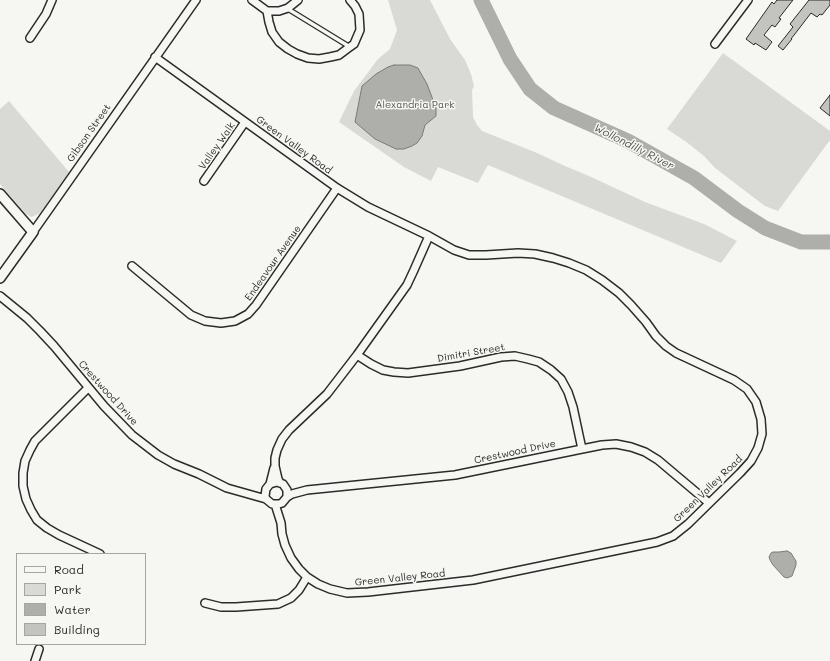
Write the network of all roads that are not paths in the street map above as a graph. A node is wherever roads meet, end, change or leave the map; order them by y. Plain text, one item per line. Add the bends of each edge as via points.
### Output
1 (52, 0) edge
2 (196, 0) edge
3 (252, 0) edge
4 (298, 0) edge
5 (350, 0) edge
6 (748, 0) edge
7 (288, 8) junction
8 (267, 11) junction
9 (30, 38) dead end
10 (715, 44) dead end
11 (350, 47) junction
12 (155, 57) junction
13 (245, 122) junction
14 (204, 181) dead end
15 (337, 188) junction
16 (0, 194) edge
17 (33, 232) junction
18 (429, 236) junction
19 (132, 266) dead end
20 (0, 278) edge
21 (0, 296) edge
22 (357, 355) junction
23 (88, 388) junction
24 (582, 449) junction
25 (275, 466) junction
26 (280, 483) junction
27 (268, 486) junction
28 (286, 489) junction
29 (307, 490) junction
30 (240, 492) junction
31 (266, 499) junction
32 (281, 501) junction
33 (709, 503) junction
34 (98, 553) edge
35 (308, 577) junction
36 (205, 603) dead end
37 (39, 649) dead end
38 (35, 661) edge

1 - 9 street
2 - 12 street, Gibson Street
3 - 8 street
4 - 7 street
5 - 11 street via 359,14 360,30
6 - 10 street
7 - 8 street
7 - 11 lane
8 - 11 street via 272,32 288,49 297,54 308,58 330,58
12 - 13 street, Green Valley Road
12 - 17 street, Gibson Street
13 - 14 street, Valley Walk
13 - 15 street, Green Valley Road
15 - 18 street, Green Valley Road via 368,207
15 - 19 street, Endeavour Avenue via 256,305 248,314 235,320 221,324 191,315
16 - 17 street
17 - 20 street, Gibson Street
18 - 22 street via 407,284
18 - 33 street, Green Valley Road via 454,250 469,254 535,254 586,270 619,293 666,346 747,389 756,402 762,419 762,434 758,448 751,462
21 - 23 street, Crestwood Drive via 40,331
22 - 24 street, Dimitri Street via 383,370 408,373 501,357 515,356 539,362 561,380 568,392
22 - 25 street via 327,394 285,434 277,450
23 - 30 street, Crestwood Drive via 132,435 158,454 174,464
23 - 34 street via 35,442 26,461 23,486 37,520 47,528
24 - 29 street, Crestwood Drive via 456,475
24 - 33 street, Crestwood Drive via 616,444 645,452
25 - 26 street
25 - 27 street
26 - 27 street
26 - 28 street
27 - 30 street, Crestwood Drive via 262,491
27 - 31 street via 265,492
28 - 29 street, Crestwood Drive
28 - 32 street via 287,494
29 - 32 street, Crestwood Drive via 292,494
30 - 31 street, Crestwood Drive
31 - 32 street via 272,504
32 - 35 street, Green Valley Road via 285,545 291,558
33 - 35 street, Green Valley Road via 673,536 657,542 473,580 347,593 330,589
35 - 36 street via 291,598 278,604 236,608
37 - 38 street

